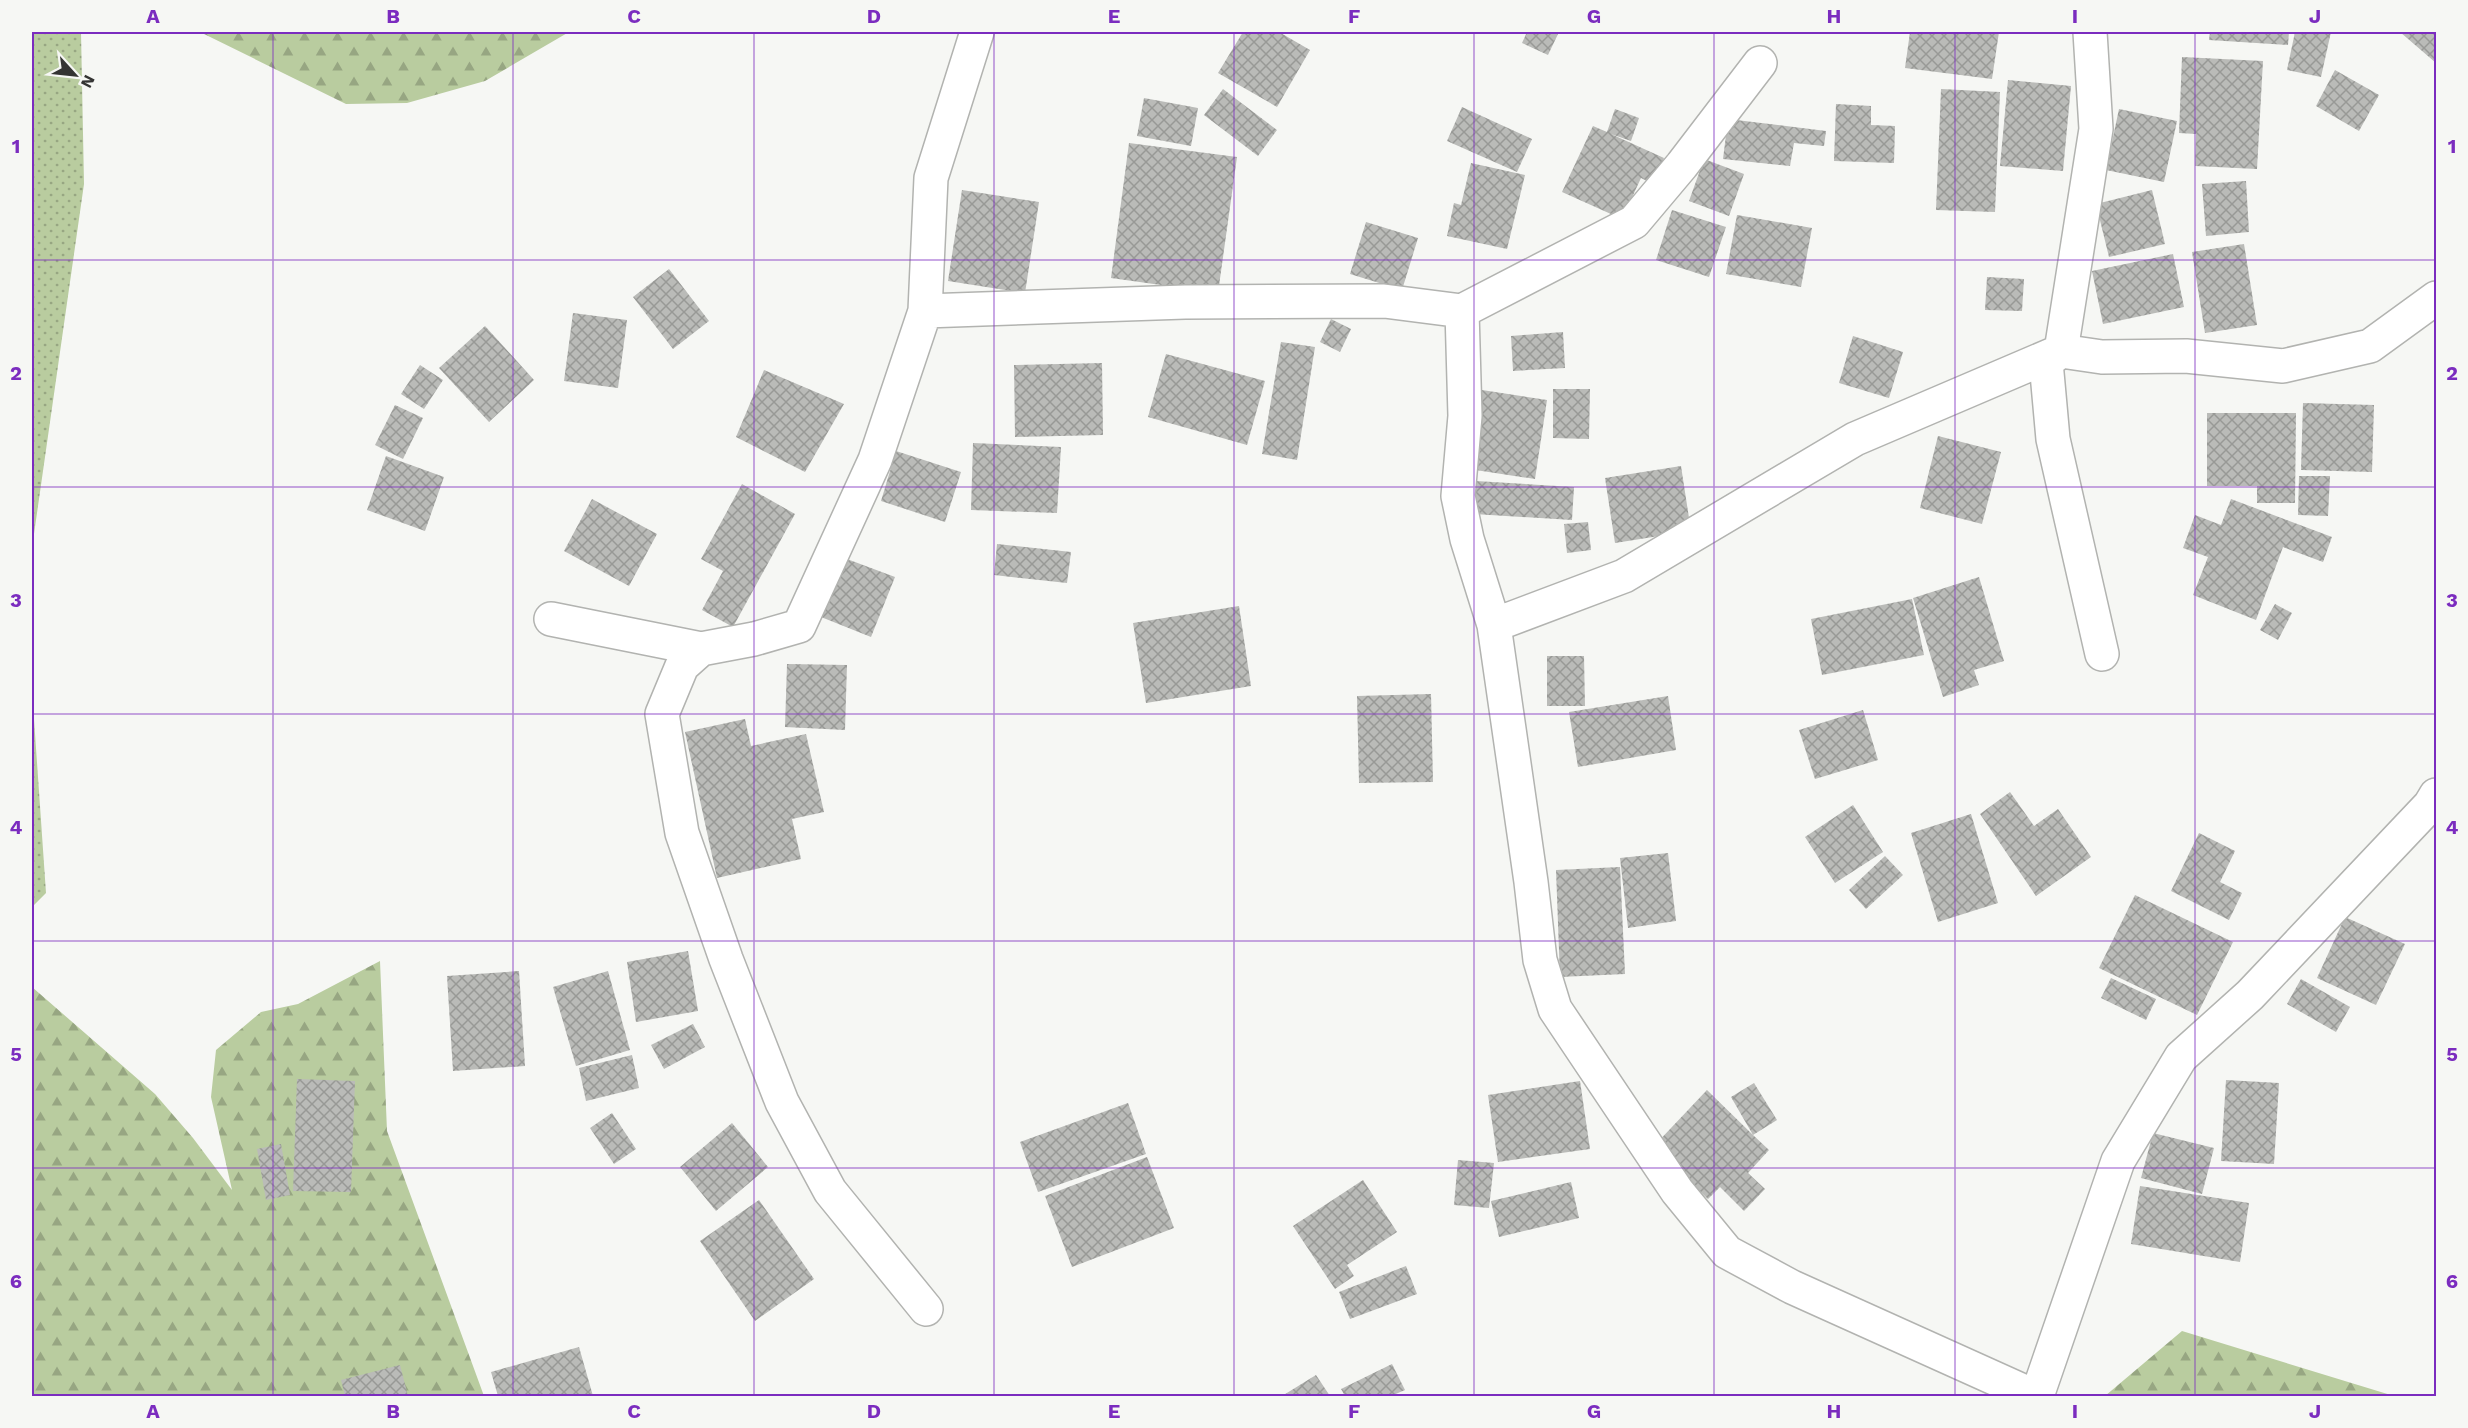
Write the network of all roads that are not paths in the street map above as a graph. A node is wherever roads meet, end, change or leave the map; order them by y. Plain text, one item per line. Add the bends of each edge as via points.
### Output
1 (977, 32) edge
2 (2090, 32) edge
3 (1760, 63) dead end
4 (2436, 298) edge
5 (925, 311) junction
6 (1462, 311) junction
7 (2061, 351) junction
8 (551, 619) dead end
9 (1494, 625) junction
10 (701, 649) junction
11 (2102, 654) dead end
12 (2436, 795) edge
13 (927, 1309) dead end
14 (2035, 1396) edge

1 - 5 street via 931,178
2 - 7 street via 2096,129
3 - 6 street via 1634,222
4 - 7 street via 2370,346 2283,366 2186,356 2102,357
5 - 6 street via 1185,302 1372,301
5 - 10 street via 875,460 799,626
6 - 9 street via 1465,416 1458,496
7 - 9 street via 1855,439 1624,576
7 - 11 street via 2046,362 2053,439
8 - 10 street
9 - 14 street via 1543,970 1556,1009 1677,1191 1727,1252 1792,1287
10 - 13 street via 682,666 662,714 682,833 782,1102 830,1191
12 - 14 street via 2250,995 2181,1057 2118,1161

